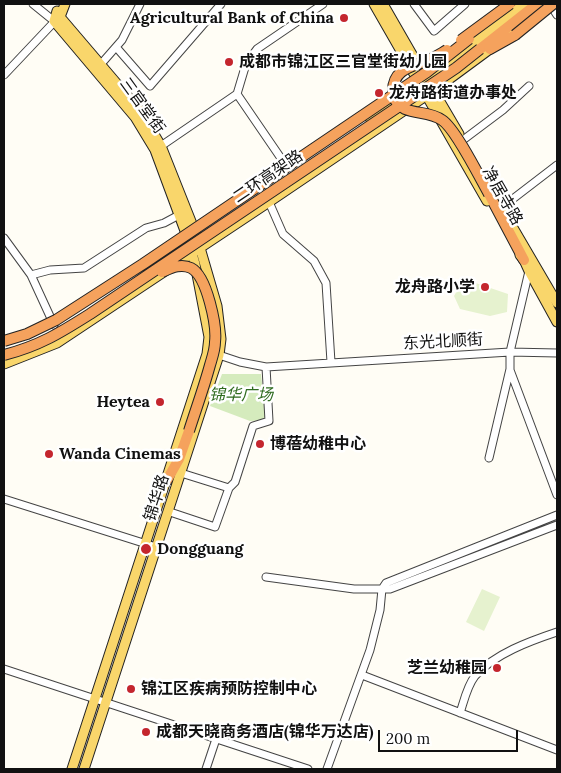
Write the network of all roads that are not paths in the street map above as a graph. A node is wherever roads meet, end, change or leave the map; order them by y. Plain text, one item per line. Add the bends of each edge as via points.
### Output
1 (33, 4) edge
2 (60, 4) edge
3 (65, 4) edge
4 (140, 4) edge
5 (220, 4) edge
6 (323, 4) edge
7 (374, 4) edge
8 (384, 4) edge
9 (414, 4) edge
10 (465, 4) edge
11 (510, 4) edge
12 (514, 4) edge
13 (524, 4) edge
14 (537, 4) edge
15 (544, 4) edge
16 (552, 4) edge
17 (557, 15) edge
18 (57, 19) junction
19 (116, 47) junction
20 (490, 49) junction
21 (101, 64) junction
22 (4, 75) edge
23 (423, 81) junction
24 (529, 86) dead end
25 (430, 93) junction
26 (237, 94) junction
27 (463, 140) junction
28 (161, 146) junction
29 (557, 165) edge
30 (289, 170) junction
31 (268, 202) junction
32 (501, 208) junction
33 (179, 215) junction
34 (192, 236) junction
35 (4, 238) edge
36 (200, 247) junction
37 (191, 253) junction
38 (524, 260) junction
39 (529, 272) junction
40 (31, 275) junction
41 (557, 303) edge
42 (90, 314) junction
43 (557, 322) edge
44 (54, 326) junction
45 (4, 341) edge
46 (4, 347) edge
47 (510, 352) junction
48 (557, 353) edge
49 (4, 355) edge
50 (219, 355) junction
51 (331, 362) junction
52 (4, 364) edge
53 (266, 367) junction
54 (510, 369) junction
55 (490, 458) dead end
56 (181, 473) junction
57 (167, 480) junction
58 (229, 488) junction
59 (557, 495) edge
60 (4, 499) edge
61 (170, 512) dead end
62 (557, 515) edge
63 (557, 525) edge
64 (146, 544) junction
65 (156, 547) junction
66 (266, 577) dead end
67 (382, 589) junction
68 (557, 632) edge
69 (4, 669) edge
70 (362, 674) junction
71 (95, 699) junction
72 (105, 702) junction
73 (460, 713) junction
74 (216, 739) junction
75 (557, 750) edge
76 (72, 769) edge
77 (84, 769) edge
78 (206, 769) edge
79 (308, 769) edge
80 (326, 769) edge

1 - 18 street
2 - 18 main road
3 - 18 main road
4 - 19 street
5 - 19 street via 150,86
6 - 26 street via 257,49 246,64
7 - 23 main road
8 - 23 main road
9 - 10 street via 434,31
11 - 38 highway, bridge via 439,55 403,69 393,89 395,100 404,108 435,116 447,124
12 - 45 highway, 二环高架路, bridge via 427,72 143,264 56,320
13 - 23 main road
14 - 42 highway, 二环高架路, bridge via 456,68
15 - 20 main road
16 - 17 street
16 - 20 highway, bridge via 515,36
18 - 21 main road, 三官堂街
18 - 22 street
18 - 33 main road, 三官堂街 via 135,117 155,150
19 - 21 street
20 - 25 main road
21 - 28 main road, 三官堂街 via 141,112
23 - 25 main road, 净居寺路
23 - 30 main road
24 - 27 street
25 - 27 main road, 净居寺路
25 - 31 main road
25 - 38 main road, 净居寺路
26 - 28 street
26 - 30 street
27 - 32 main road, 净居寺路
28 - 34 main road, 三官堂街
29 - 32 street
30 - 34 main road
31 - 36 main road
31 - 51 street via 283,234 314,261 326,283
32 - 41 main road, 净居寺路
33 - 34 main road, 三官堂街
33 - 40 street via 164,224 146,228 84,268
34 - 36 main road, 锦华路
34 - 37 main road, 锦华路
34 - 44 main road
35 - 40 street
36 - 37 main road
36 - 50 main road, 锦华路 via 217,306 221,339
37 - 52 main road via 57,343
37 - 57 main road, 锦华路 via 209,337 207,354
38 - 39 main road, 净居寺路
39 - 43 main road, 净居寺路
39 - 47 street
40 - 44 street
42 - 49 highway, 二环高架路, bridge via 55,336
42 - 57 highway, bridge via 110,306 174,267 192,268 199,275 209,297 216,342 180,459
44 - 46 main road
47 - 48 street, 东光北顺街
47 - 51 street, 东光北顺街
47 - 54 street
50 - 53 street, 东光北顺街
50 - 56 main road, 锦华路
51 - 53 street, 东光北顺街
53 - 58 street via 269,421 253,426 236,482
54 - 55 street
54 - 59 street
56 - 58 street
56 - 65 main road, 锦华路
57 - 64 main road, 锦华路
58 - 61 street via 215,527
60 - 64 street
62 - 67 street via 386,583
63 - 67 street via 390,589
64 - 65 street
64 - 71 main road, 锦华路
65 - 72 main road, 锦华路
66 - 67 street via 354,589
67 - 70 street via 380,610
68 - 73 street via 525,643 488,665 475,676
69 - 71 street
70 - 73 street
70 - 80 street
71 - 72 street
71 - 76 main road, 锦华路
72 - 74 street
72 - 77 main road, 锦华路
73 - 75 street
74 - 78 street
74 - 79 street

